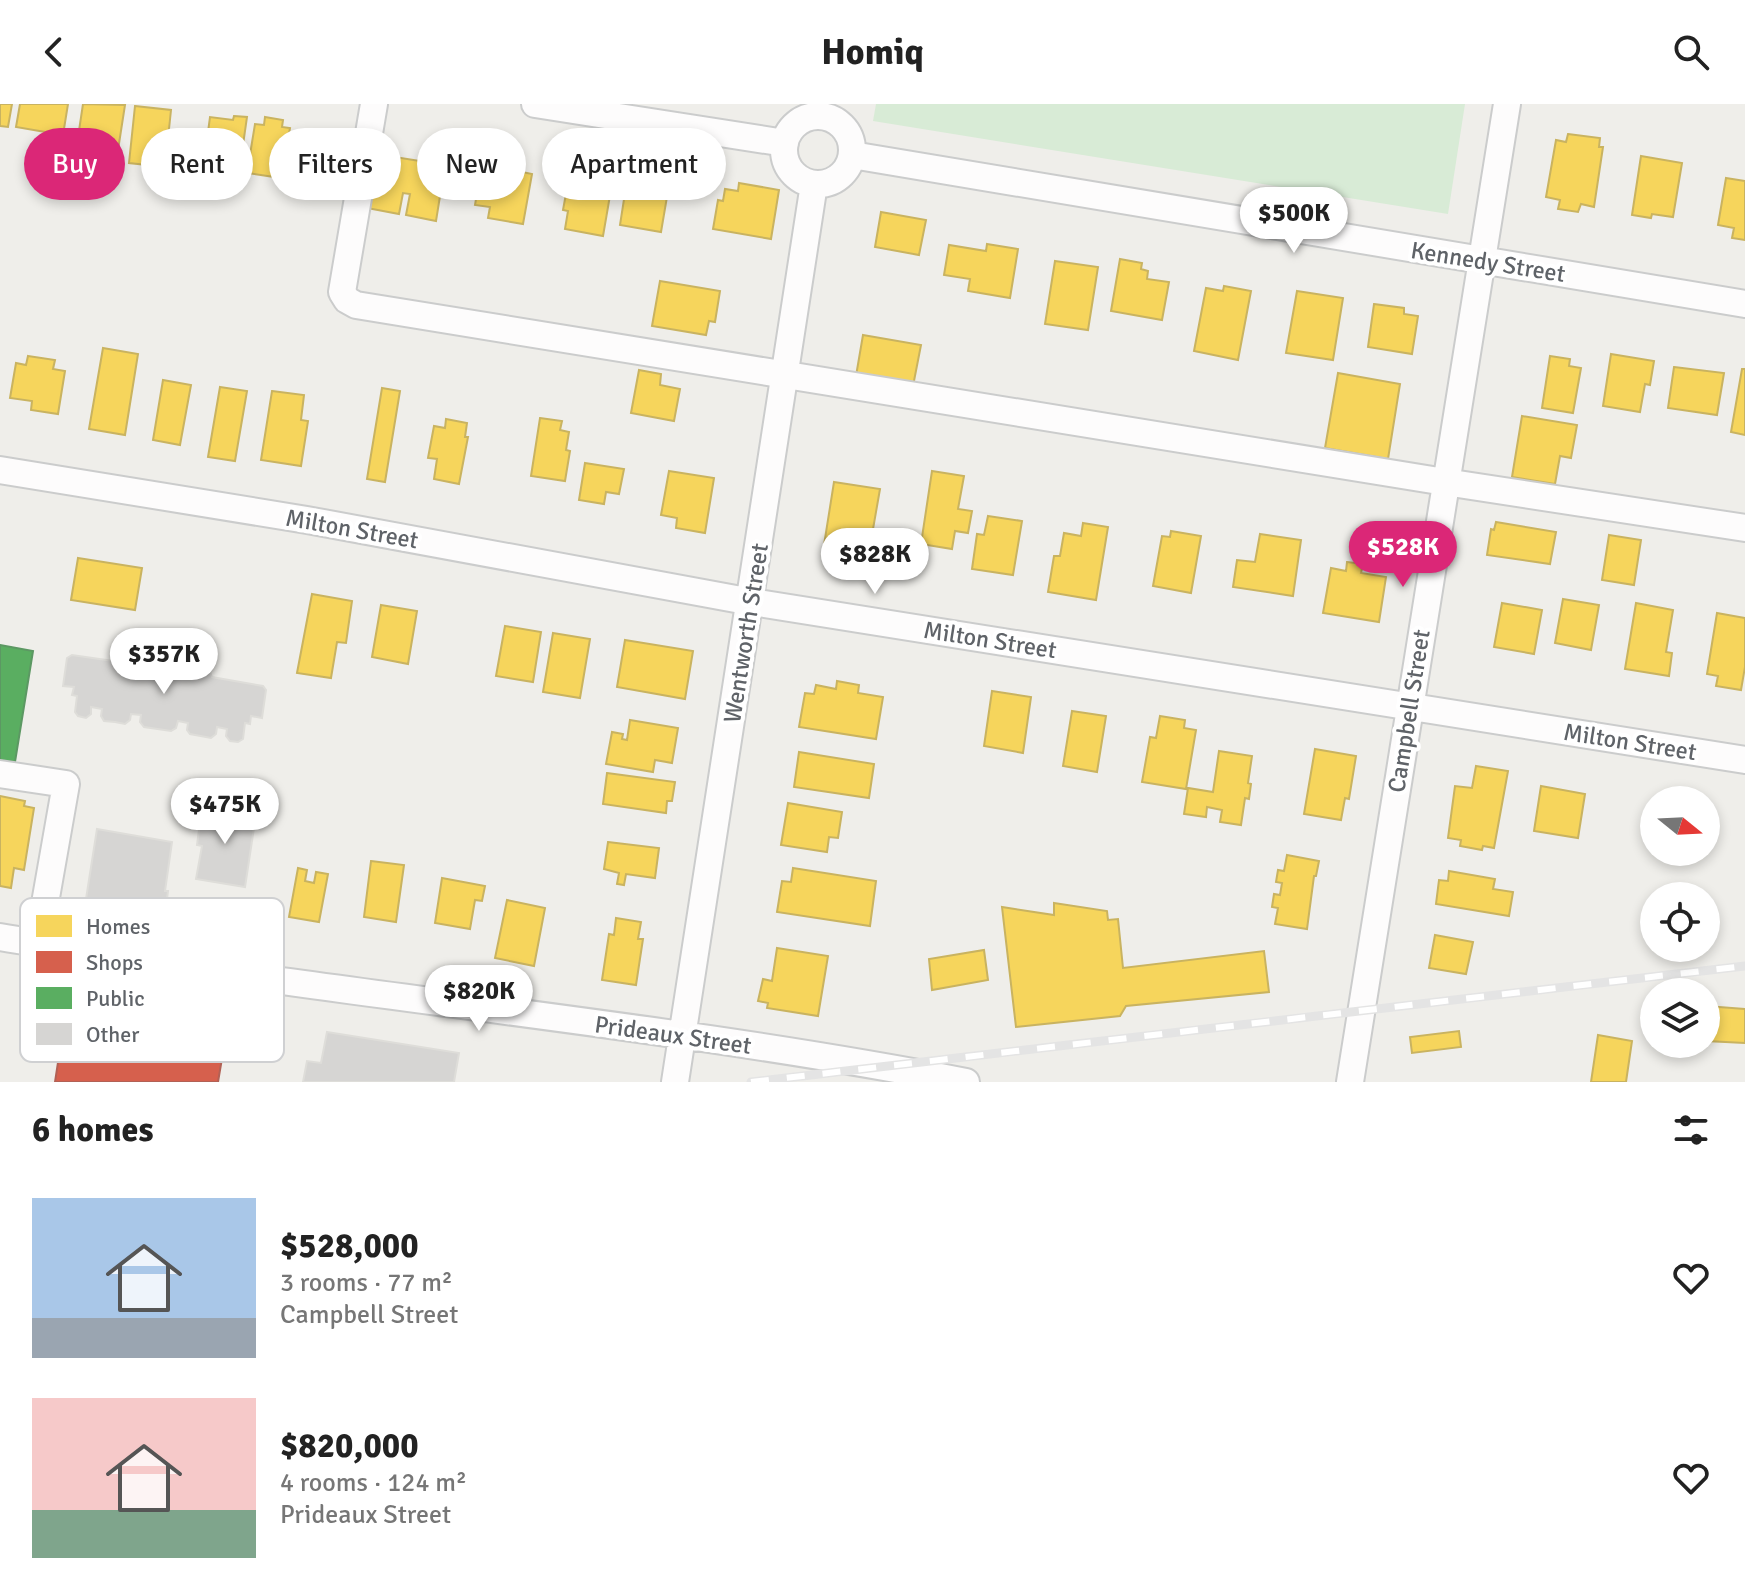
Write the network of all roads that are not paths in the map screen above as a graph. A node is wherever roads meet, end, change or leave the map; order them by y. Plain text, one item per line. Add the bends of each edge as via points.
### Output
1 (374, 104) edge
2 (535, 104) edge
3 (1507, 104) edge
4 (828, 110) edge
5 (785, 143) junction
6 (852, 155) junction
7 (814, 184) junction
8 (1482, 262) junction
9 (1745, 304) edge
10 (786, 373) junction
11 (0, 470) edge
12 (1445, 482) junction
13 (1745, 528) edge
14 (752, 602) junction
15 (1410, 708) junction
16 (1745, 760) edge
17 (0, 774) edge
18 (46, 898) edge
19 (0, 937) edge
20 (20, 940) edge
21 (284, 982) edge
22 (682, 1036) junction
23 (675, 1082) edge
24 (966, 1082) edge
25 (1350, 1082) edge

1 - 10 street via 342,292 347,300
2 - 5 street
3 - 8 street, Campbell Street
4 - 5 street via 798,122
4 - 6 street via 847,132
5 - 7 street via 792,172
6 - 7 street via 834,181
6 - 8 street, Kennedy Street
7 - 10 street, Wentworth Street
8 - 9 street, Kennedy Street
8 - 12 street, Campbell Street
10 - 12 street
10 - 14 street, Wentworth Street
11 - 14 street, Milton Street
12 - 13 street
12 - 15 street, Campbell Street
14 - 15 street, Milton Street
14 - 22 street, Wentworth Street
15 - 16 street, Milton Street
15 - 25 street, Campbell Street
17 - 18 street via 66,784
19 - 20 street, Prideaux Street
21 - 22 street, Prideaux Street
22 - 23 street, Wentworth Street
22 - 24 street, Prideaux Street

